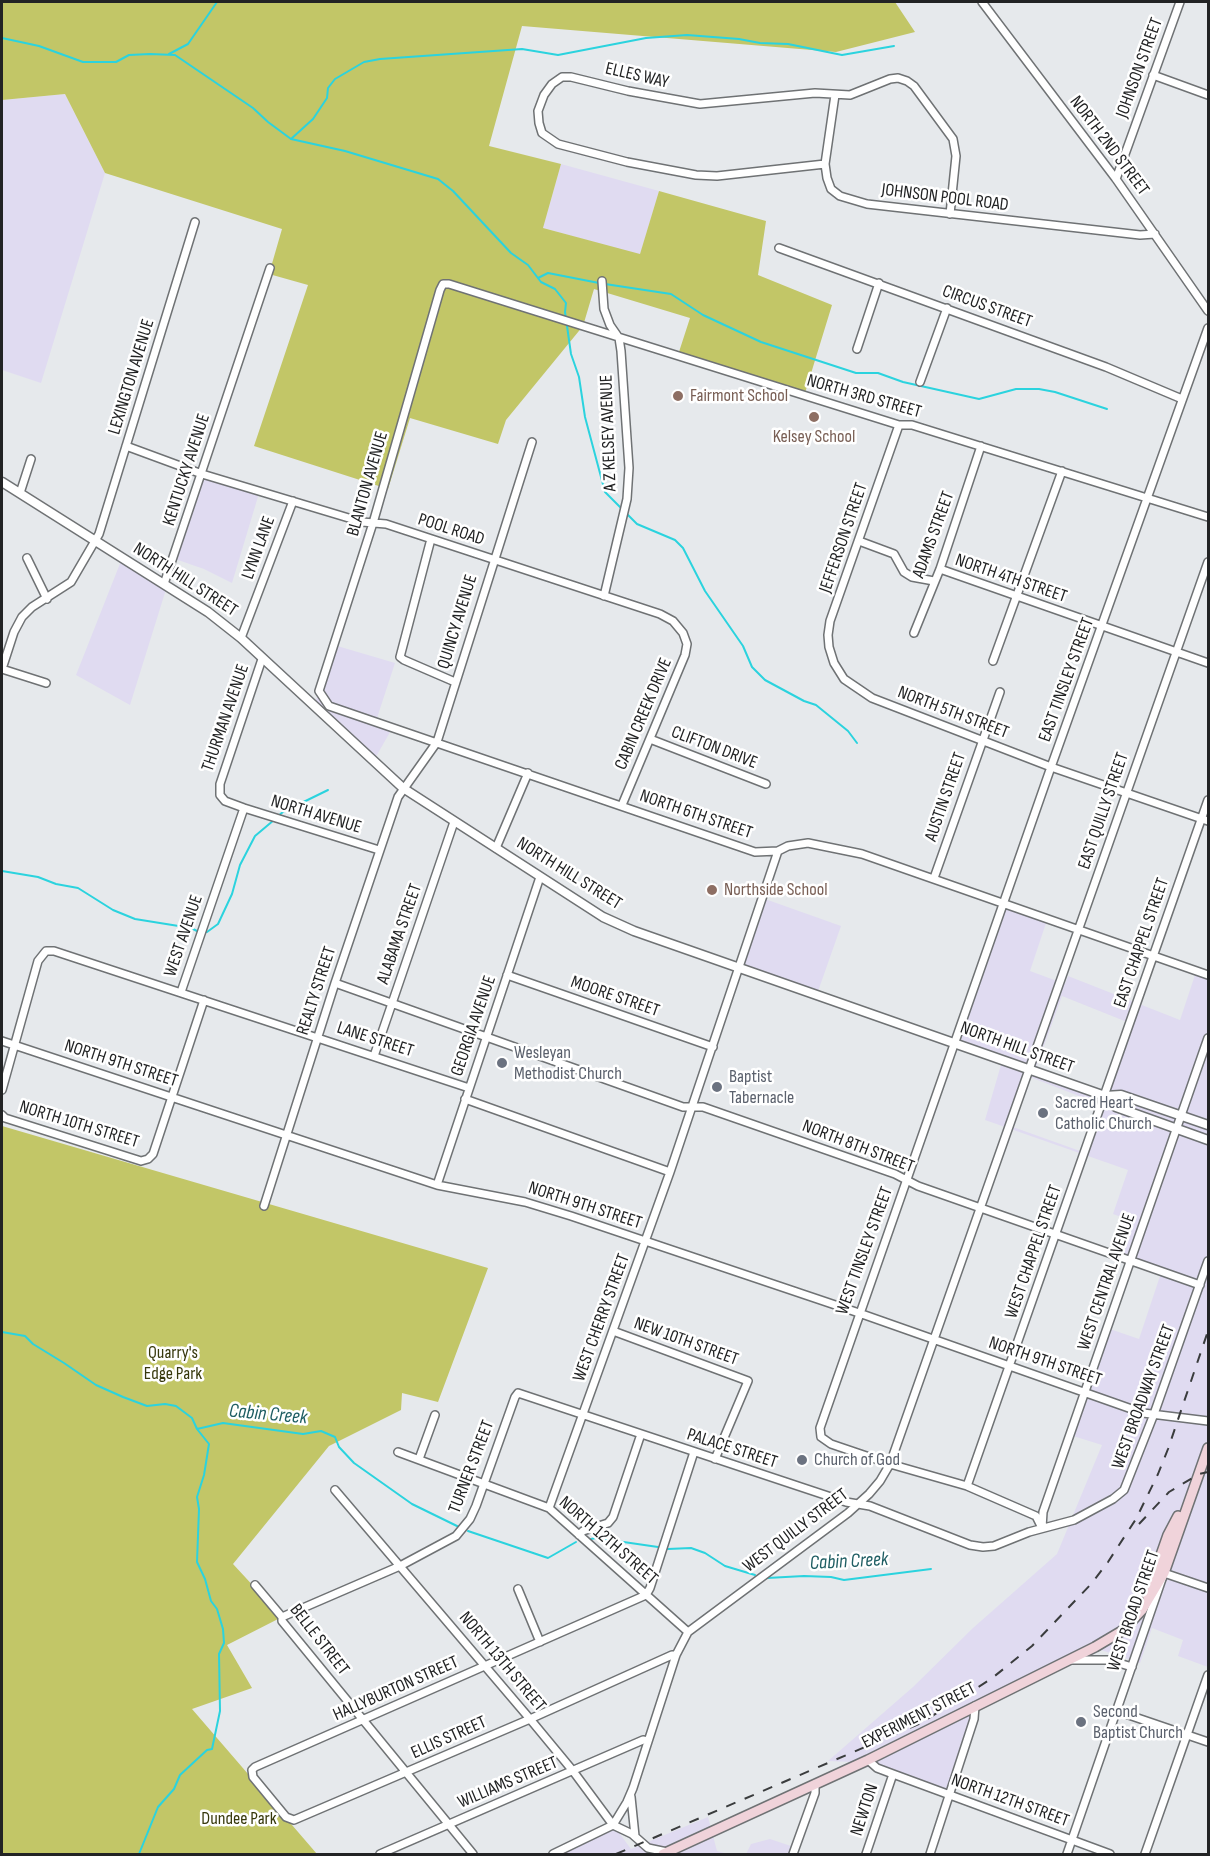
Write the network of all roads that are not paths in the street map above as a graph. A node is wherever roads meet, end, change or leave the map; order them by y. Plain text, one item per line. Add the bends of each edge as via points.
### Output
1 (982, 2) edge
2 (1180, 2) edge
3 (1153, 75) junction
4 (835, 95) junction
5 (1209, 95) edge
6 (825, 164) junction
7 (1116, 179) junction
8 (950, 214) junction
9 (195, 222) dead end
10 (1147, 222) junction
11 (1155, 234) junction
12 (1140, 236) junction
13 (779, 248) dead end
14 (270, 268) dead end
15 (602, 281) dead end
16 (879, 283) junction
17 (443, 284) joint
18 (947, 308) junction
19 (1209, 311) edge
20 (1209, 328) edge
21 (619, 338) junction
22 (857, 349) dead end
23 (920, 382) dead end
24 (1182, 399) junction
25 (899, 425) junction
26 (532, 442) dead end
27 (126, 446) junction
28 (981, 446) junction
29 (31, 459) dead end
30 (1062, 471) junction
31 (201, 474) junction
32 (2, 482) edge
33 (20, 493) junction
34 (1148, 497) junction
35 (292, 501) junction
36 (1209, 517) edge
37 (373, 523) junction
38 (431, 539) junction
39 (95, 541) junction
40 (859, 541) junction
41 (27, 558) dead end
42 (493, 560) junction
43 (1209, 562) edge
44 (940, 569) junction
45 (934, 581) junction
46 (164, 584) junction
47 (604, 596) junction
48 (1016, 597) junction
49 (47, 599) junction
50 (1102, 627) junction
51 (683, 633) joint
52 (914, 633) dead end
53 (241, 638) junction
54 (1176, 651) junction
55 (262, 659) junction
56 (993, 661) dead end
57 (834, 663) joint
58 (1209, 663) edge
59 (2, 669) edge
60 (455, 682) junction
61 (46, 683) dead end
62 (319, 691) joint
63 (1000, 692) dead end
64 (651, 739) junction
65 (982, 741) junction
66 (437, 742) junction
67 (1051, 767) junction
68 (528, 773) junction
69 (766, 784) dead end
70 (403, 788) junction
71 (1126, 793) junction
72 (1209, 800) edge
73 (622, 806) junction
74 (243, 808) junction
75 (1205, 820) edge
76 (454, 822) junction
77 (496, 848) junction
78 (379, 850) junction
79 (778, 851) junction
80 (540, 877) junction
81 (934, 878) junction
82 (1004, 902) junction
83 (1079, 929) junction
84 (1154, 956) junction
85 (740, 968) junction
86 (507, 975) junction
87 (1209, 975) edge
88 (335, 983) junction
89 (180, 992) junction
90 (204, 1000) junction
91 (392, 1004) junction
92 (317, 1037) junction
93 (486, 1037) junction
94 (1209, 1038) edge
95 (2, 1041) edge
96 (954, 1043) junction
97 (13, 1045) junction
98 (713, 1047) junction
99 (374, 1056) junction
100 (1029, 1070) junction
101 (469, 1088) junction
102 (2, 1090) edge
103 (172, 1096) junction
104 (1105, 1096) junction
105 (465, 1099) junction
106 (692, 1107) junction
107 (2, 1115) edge
108 (1182, 1116) junction
109 (1209, 1125) edge
110 (1177, 1128) junction
111 (288, 1134) junction
112 (1209, 1140) edge
113 (670, 1172) junction
114 (906, 1180) junction
115 (437, 1185) junction
116 (264, 1206) dead end
117 (981, 1208) junction
118 (1055, 1234) junction
119 (646, 1241) junction
120 (1131, 1261) junction
121 (1209, 1261) edge
122 (1200, 1285) junction
123 (859, 1313) junction
124 (613, 1332) junction
125 (935, 1340) junction
126 (1010, 1366) junction
127 (1084, 1392) junction
128 (583, 1414) junction
129 (1154, 1414) junction
130 (435, 1416) dead end
131 (1209, 1421) edge
132 (641, 1434) junction
133 (1209, 1448) edge
134 (398, 1452) dead end
135 (694, 1452) junction
136 (419, 1459) junction
137 (715, 1459) junction
138 (890, 1464) junction
139 (1196, 1482) junction
140 (484, 1483) junction
141 (968, 1486) junction
142 (335, 1490) dead end
143 (858, 1504) junction
144 (549, 1508) junction
145 (1042, 1528) junction
146 (579, 1535) junction
147 (400, 1566) junction
148 (1164, 1573) junction
149 (255, 1585) dead end
150 (1209, 1588) edge
151 (518, 1589) dead end
152 (646, 1595) junction
153 (1142, 1610) junction
154 (282, 1617) junction
155 (688, 1632) junction
156 (540, 1642) junction
157 (1095, 1647) junction
158 (676, 1655) junction
159 (1066, 1660) junction
160 (1109, 1660) junction
161 (484, 1666) junction
162 (1132, 1667) junction
163 (1209, 1675) edge
164 (975, 1706) junction
165 (1117, 1711) junction
166 (530, 1719) junction
167 (364, 1720) junction
168 (1187, 1734) junction
169 (648, 1741) junction
170 (1209, 1742) edge
171 (868, 1760) junction
172 (252, 1770) joint
173 (573, 1772) junction
174 (407, 1773) junction
175 (893, 1774) junction
176 (815, 1784) junction
177 (630, 1794) junction
178 (950, 1796) junction
179 (449, 1824) junction
180 (613, 1825) junction
181 (635, 1836) junction
182 (1072, 1840) junction
183 (648, 1851) edge
184 (380, 1854) edge
185 (473, 1854) edge
186 (553, 1854) edge
187 (668, 1854) edge
188 (794, 1854) edge
189 (866, 1854) edge
190 (930, 1854) edge
191 (1067, 1854) edge
192 (1110, 1854) edge
193 (1145, 1854) edge

1 - 7 street, NORTH 2ND STREET
2 - 3 street, JOHNSON STREET
3 - 5 street
3 - 7 street, JOHNSON STREET
4 - 6 street, JOHNSON POOL ROAD
4 - 6 street, ELLES WAY via 808,93 700,104 562,77 544,95 538,111 542,133 558,144 696,175
4 - 8 street, ELLES WAY via 860,92 890,79 914,86 956,146
6 - 8 street, JOHNSON POOL ROAD via 831,189 840,196 867,204
7 - 10 street, NORTH 2ND STREET
8 - 12 street, JOHNSON POOL ROAD
9 - 27 street, LEXINGTON AVENUE
10 - 11 street, NORTH 2ND STREET
10 - 12 street
11 - 12 street, JOHNSON POOL ROAD
11 - 19 street, NORTH 2ND STREET
13 - 16 street, CIRCUS STREET
14 - 31 street, KENTUCKY AVENUE
15 - 21 street via 604,309
16 - 18 street, CIRCUS STREET
16 - 22 street
17 - 21 street, NORTH 3RD STREET
17 - 37 street, BLANTON AVENUE
18 - 23 street
18 - 24 street, CIRCUS STREET
20 - 24 street, EAST TINSLEY STREET
21 - 25 street, NORTH 3RD STREET
21 - 47 street, A Z KELSEY AVENUE via 629,468 627,499
24 - 34 street, EAST TINSLEY STREET
25 - 28 street, NORTH 3RD STREET via 912,425
25 - 40 street, JEFFERSON STREET
26 - 42 street, QUINCY AVENUE
27 - 31 street, POOL ROAD
27 - 39 street, LEXINGTON AVENUE
28 - 30 street, NORTH 3RD STREET
28 - 44 street, ADAMS STREET
29 - 33 street
30 - 34 street, NORTH 3RD STREET
30 - 48 street
31 - 35 street, POOL ROAD
31 - 46 street, KENTUCKY AVENUE
32 - 33 street, NORTH HILL STREET
33 - 39 street, NORTH HILL STREET
34 - 36 street, NORTH 3RD STREET
34 - 50 street, EAST TINSLEY STREET
35 - 37 street, POOL ROAD
35 - 53 street, LYNN LANE
37 - 38 street, POOL ROAD
37 - 62 street, BLANTON AVENUE
38 - 42 street, POOL ROAD
38 - 60 street via 400,657
39 - 46 street, NORTH HILL STREET
39 - 49 street, LEXINGTON AVENUE via 71,582
40 - 45 street, NORTH 4TH STREET via 894,554 904,572 912,577
40 - 57 street, JEFFERSON STREET via 830,621 828,635
41 - 49 street
42 - 47 street, POOL ROAD
42 - 60 street, QUINCY AVENUE
43 - 54 street, EAST QUILLY STREET
44 - 45 street, ADAMS STREET
44 - 48 street, NORTH 4TH STREET
45 - 52 street, ADAMS STREET
46 - 53 street, NORTH HILL STREET
47 - 51 street, POOL ROAD via 660,614
48 - 50 street, NORTH 4TH STREET
48 - 56 street
49 - 59 street, LEXINGTON AVENUE via 22,617
50 - 54 street, NORTH 4TH STREET
50 - 67 street, EAST TINSLEY STREET
51 - 64 street, CABIN CREEK DRIVE via 685,655
53 - 55 street, NORTH HILL STREET
54 - 58 street, NORTH 4TH STREET
54 - 71 street, EAST QUILLY STREET
55 - 70 street, NORTH HILL STREET
55 - 74 street, THURMAN AVENUE via 220,784 220,795 225,801
57 - 65 street, NORTH 5TH STREET via 844,679 872,698
59 - 61 street
60 - 66 street, QUINCY AVENUE
62 - 66 street, NORTH 6TH STREET via 329,706
63 - 65 street, AUSTIN STREET
64 - 69 street, CLIFTON DRIVE
64 - 73 street, CABIN CREEK DRIVE
65 - 67 street, NORTH 5TH STREET
65 - 81 street, AUSTIN STREET
66 - 68 street, NORTH 6TH STREET
66 - 70 street, QUINCY AVENUE
67 - 71 street, NORTH 5TH STREET
67 - 82 street, EAST TINSLEY STREET
68 - 73 street, NORTH 6TH STREET
68 - 77 street
70 - 76 street, NORTH HILL STREET
70 - 78 street, REALTY STREET
71 - 75 street, NORTH 5TH STREET
71 - 83 street, EAST QUILLY STREET
72 - 75 street, EAST CHAPPEL STREET
73 - 79 street, NORTH 6TH STREET via 755,852
74 - 78 street, NORTH AVENUE
74 - 89 street, WEST AVENUE
75 - 84 street, EAST CHAPPEL STREET
76 - 77 street, NORTH HILL STREET
76 - 91 street, ALABAMA STREET
77 - 80 street, NORTH HILL STREET
78 - 88 street, REALTY STREET
79 - 81 street, NORTH 6TH STREET via 808,843 834,847
79 - 85 street, WEST CHERRY STREET
80 - 85 street, NORTH HILL STREET via 603,917
80 - 86 street, GEORGIA AVENUE
81 - 82 street, NORTH 6TH STREET
82 - 83 street, NORTH 6TH STREET
82 - 96 street, EAST TINSLEY STREET
83 - 84 street, NORTH 6TH STREET
83 - 100 street, EAST QUILLY STREET
84 - 87 street, NORTH 6TH STREET
84 - 104 street, EAST CHAPPEL STREET
85 - 96 street, NORTH HILL STREET
85 - 98 street, WEST CHERRY STREET
86 - 93 street, GEORGIA AVENUE
86 - 98 street, MOORE STREET
88 - 91 street, NORTH 8TH STREET
88 - 92 street, REALTY STREET
89 - 90 street, WEST AVENUE
89 - 97 street via 46,951 38,961
90 - 92 street, LANE STREET
90 - 103 street
91 - 93 street, NORTH 8TH STREET
91 - 99 street, ALABAMA STREET
92 - 99 street, LANE STREET
92 - 111 street, REALTY STREET
93 - 101 street, GEORGIA AVENUE
93 - 106 street, NORTH 8TH STREET
94 - 108 street, WEST CENTRAL AVENUE
95 - 97 street, NORTH 9TH STREET
96 - 100 street, NORTH HILL STREET
96 - 114 street, WEST TINSLEY STREET
97 - 102 street
97 - 103 street, NORTH 9TH STREET
98 - 106 street, WEST CHERRY STREET
99 - 101 street, LANE STREET
100 - 104 street, NORTH HILL STREET
100 - 117 street, WEST QUILLY STREET
101 - 105 street, GEORGIA AVENUE
103 - 107 street, NORTH 10TH STREET via 153,1154 141,1161
103 - 111 street, NORTH 9TH STREET
104 - 108 street, NORTH HILL STREET via 1121,1095
104 - 110 street via 1116,1107
104 - 118 street, WEST CHAPPEL STREET
105 - 113 street
105 - 115 street, GEORGIA AVENUE
106 - 113 street, WEST CHERRY STREET
106 - 114 street, NORTH 8TH STREET via 703,1107
108 - 109 street, NORTH HILL STREET
108 - 110 street, WEST CENTRAL AVENUE
110 - 112 street
110 - 120 street, WEST CENTRAL AVENUE
111 - 115 street, NORTH 9TH STREET
111 - 116 street, REALTY STREET
113 - 119 street, WEST CHERRY STREET
114 - 117 street, NORTH 8TH STREET
114 - 123 street, WEST TINSLEY STREET
115 - 119 street, NORTH 9TH STREET via 525,1202
117 - 118 street, NORTH 8TH STREET
117 - 125 street, WEST QUILLY STREET
118 - 120 street, NORTH 8TH STREET
118 - 126 street, WEST CHAPPEL STREET
119 - 123 street, NORTH 9TH STREET
119 - 124 street, WEST CHERRY STREET
120 - 122 street, NORTH 8TH STREET
120 - 127 street, WEST CENTRAL AVENUE
121 - 122 street, WEST BROADWAY STREET
122 - 129 street, WEST BROADWAY STREET
123 - 125 street, NORTH 9TH STREET
123 - 138 street, WEST TINSLEY STREET via 823,1417 821,1437
124 - 128 street, WEST CHERRY STREET
124 - 137 street, NEW 10TH STREET via 748,1381
125 - 126 street, NORTH 9TH STREET
125 - 138 street, WEST QUILLY STREET
126 - 127 street, NORTH 9TH STREET
126 - 141 street, WEST CHAPPEL STREET
127 - 129 street, NORTH 9TH STREET
127 - 145 street, WEST CENTRAL AVENUE via 1043,1512
128 - 132 street, PALACE STREET
128 - 140 street, TURNER STREET via 518,1393
128 - 144 street, WEST CHERRY STREET
129 - 131 street, NORTH 9TH STREET
129 - 145 street, WEST BROADWAY STREET via 1124,1490 1074,1520
130 - 136 street
132 - 135 street, PALACE STREET
132 - 146 street via 612,1517 608,1523
133 - 139 main road, WEST BROAD STREET
134 - 136 street, NORTH 12TH STREET
135 - 137 street, PALACE STREET
135 - 152 street
136 - 140 street, NORTH 12TH STREET
137 - 143 street, PALACE STREET
138 - 141 street
138 - 143 street, WEST QUILLY STREET
139 - 148 main road, WEST BROAD STREET
139 - 153 main road via 1168,1535
140 - 144 street, NORTH 12TH STREET
140 - 147 street, TURNER STREET via 476,1506 456,1536
141 - 145 street via 1036,1516
142 - 147 street, NORTH 13TH STREET
143 - 145 street, PALACE STREET via 983,1547
143 - 155 street, WEST QUILLY STREET
144 - 146 street, NORTH 12TH STREET
146 - 152 street, NORTH 12TH STREET
147 - 154 street, TURNER STREET
147 - 161 street, NORTH 13TH STREET
148 - 150 street
148 - 153 main road, EXPERIMENT STREET
148 - 162 street, WEST BROAD STREET
149 - 154 street, BELLE STREET
151 - 156 street
152 - 155 street, NORTH 12TH STREET
152 - 156 street, HALLYBURTON STREET
153 - 157 main road, EXPERIMENT STREET via 1122,1631
154 - 167 street, BELLE STREET via 282,1622
155 - 158 street, WEST QUILLY STREET
156 - 161 street, HALLYBURTON STREET
157 - 159 main road, EXPERIMENT STREET
157 - 160 street
158 - 166 street, ELLIS STREET
158 - 169 street, WEST QUILLY STREET
159 - 160 street
159 - 164 main road, EXPERIMENT STREET
160 - 162 street
161 - 166 street, NORTH 13TH STREET
161 - 167 street, HALLYBURTON STREET
162 - 165 street, WEST BROAD STREET
163 - 168 street
164 - 171 main road, EXPERIMENT STREET
164 - 178 street
165 - 168 street
165 - 182 street, WEST BROAD STREET
166 - 173 street, NORTH 13TH STREET
166 - 174 street, ELLIS STREET
167 - 172 street, HALLYBURTON STREET
167 - 174 street, BELLE STREET
168 - 170 street
168 - 193 street
169 - 173 street, WILLIAMS STREET
169 - 177 street, WEST QUILLY STREET
171 - 175 street, NORTH 12TH STREET
171 - 176 main road, EXPERIMENT STREET
172 - 174 street, ELLIS STREET via 253,1777 286,1817 294,1820
173 - 179 street, WILLIAMS STREET
173 - 180 street, NORTH 13TH STREET
174 - 179 street, BELLE STREET
175 - 178 street, NORTH 12TH STREET
175 - 189 street, NEWTON
176 - 187 main road, EXPERIMENT STREET
176 - 188 street
177 - 180 street, WEST QUILLY STREET
177 - 181 street, WEST QUILLY STREET
178 - 182 street, NORTH 12TH STREET
178 - 190 street
179 - 184 street, WILLIAMS STREET
179 - 185 street, BELLE STREET
180 - 181 street, NORTH 13TH STREET
180 - 186 street
181 - 183 street, NORTH 13TH STREET
182 - 191 street, WEST BROAD STREET
182 - 192 street, NORTH 12TH STREET
183 - 187 street, NORTH 13TH STREET

